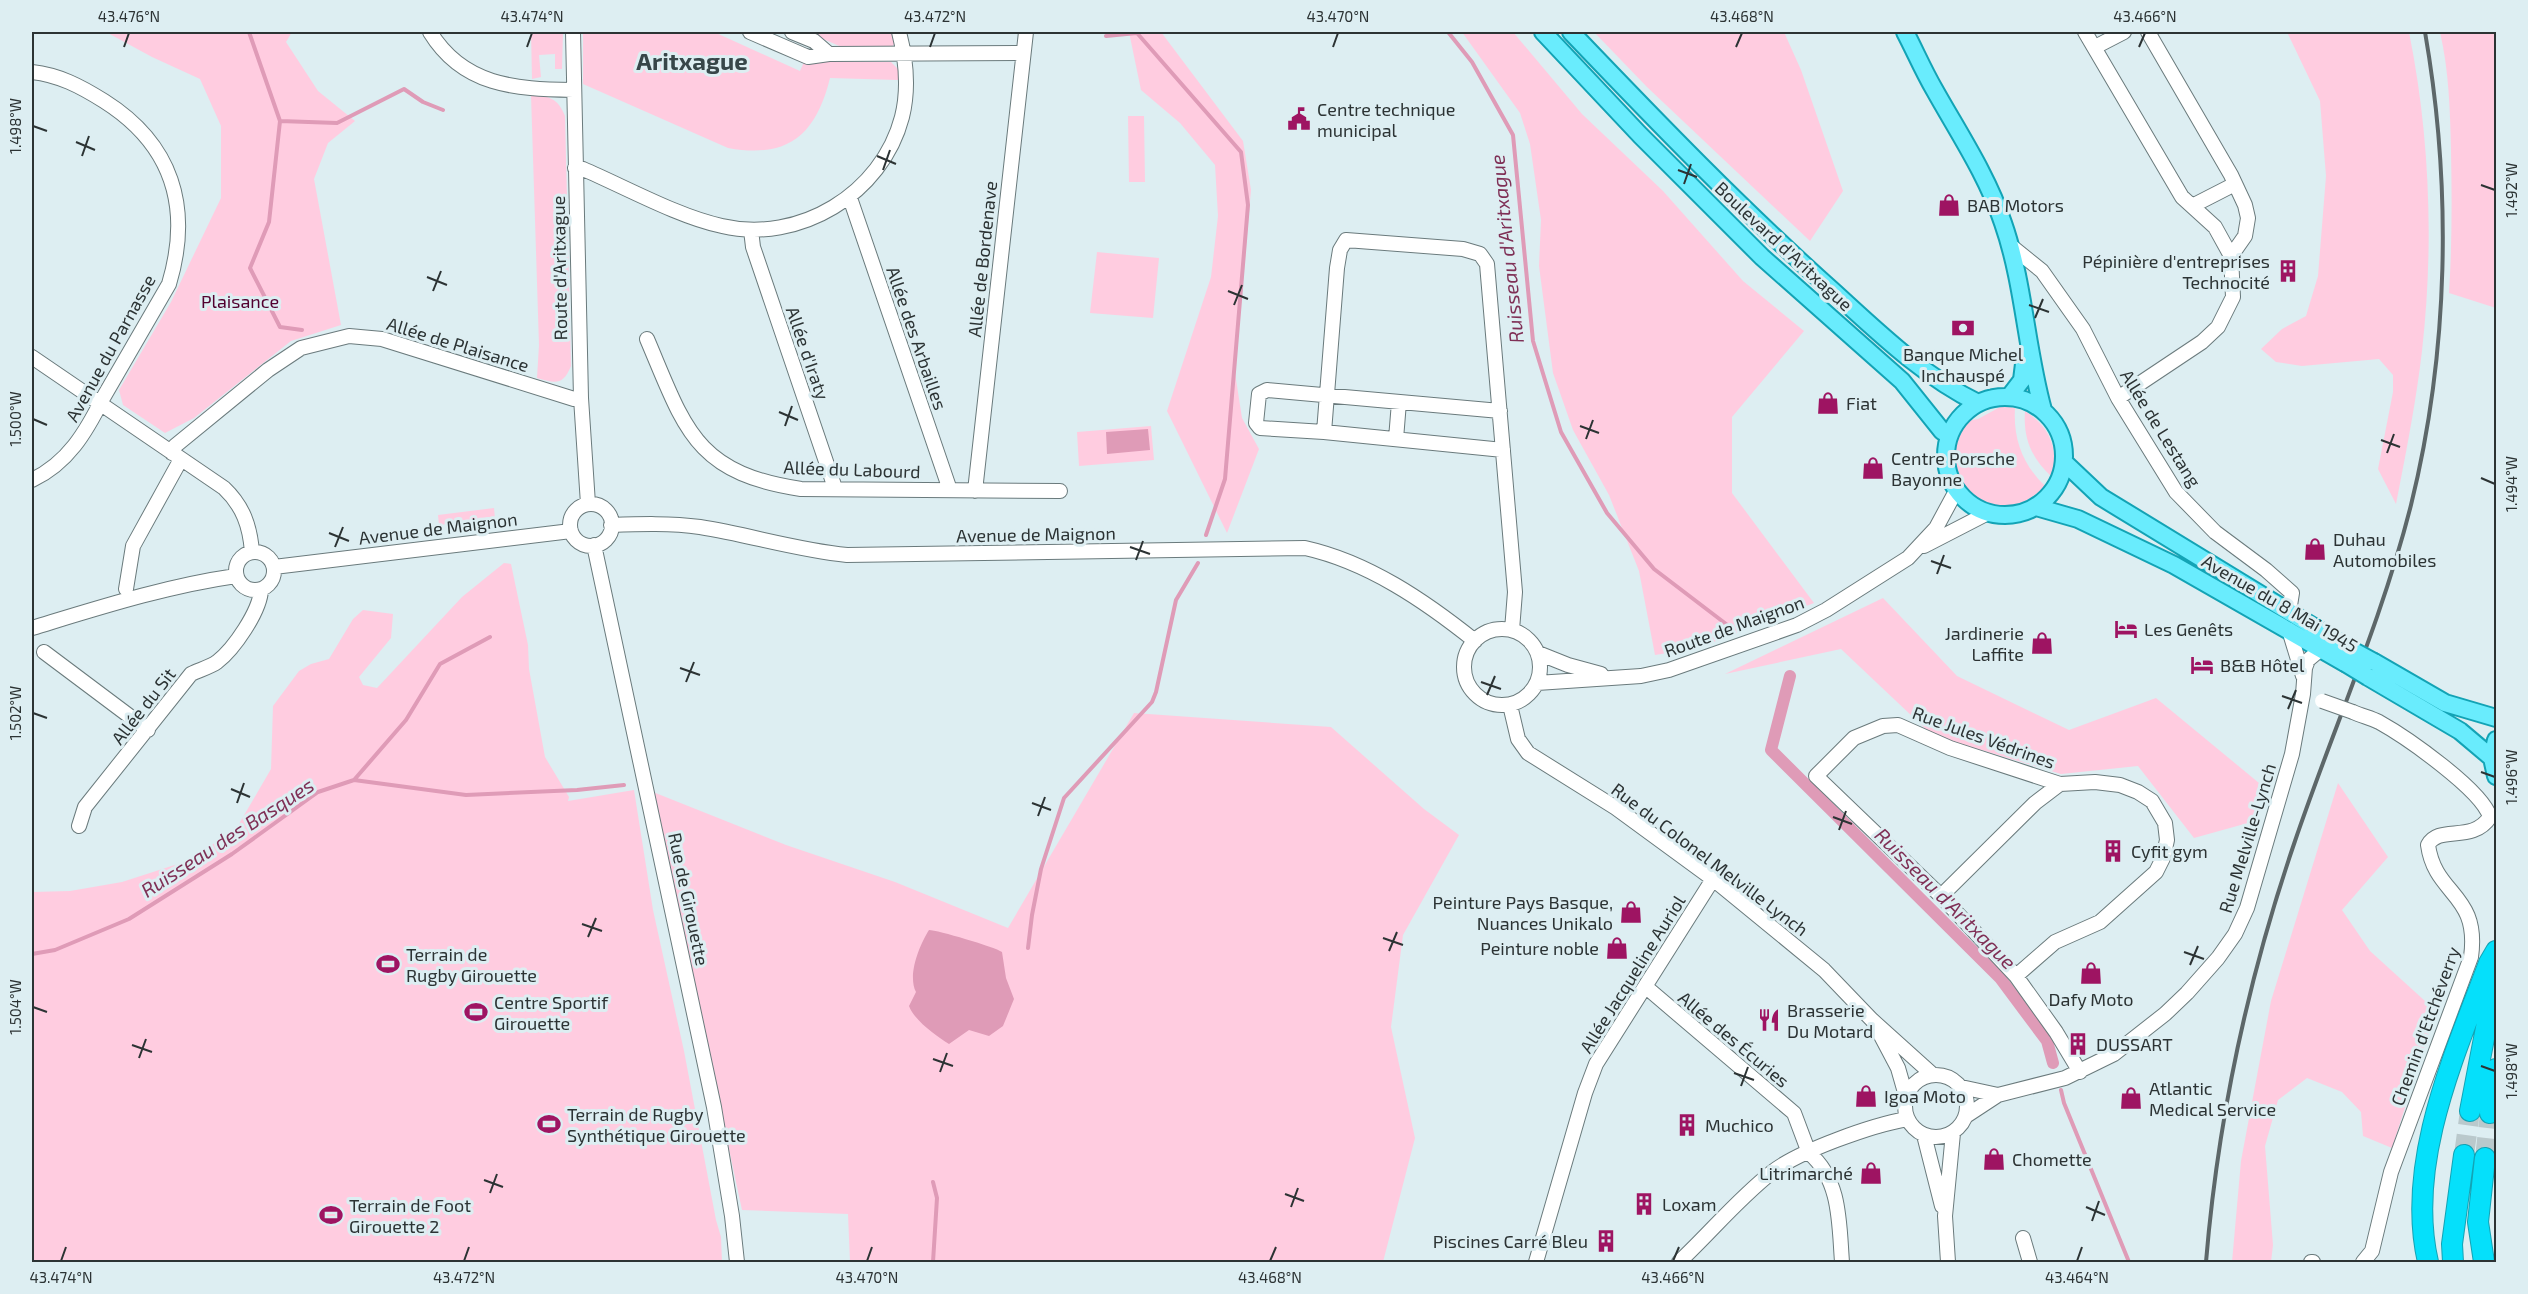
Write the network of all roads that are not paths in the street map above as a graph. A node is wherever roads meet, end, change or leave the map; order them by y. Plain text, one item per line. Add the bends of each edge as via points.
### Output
1 (430, 32) edge
2 (573, 32) edge
3 (750, 32) edge
4 (792, 32) edge
5 (899, 32) edge
6 (1026, 32) edge
7 (1544, 32) edge
8 (1571, 32) edge
9 (1891, 32) edge
10 (1900, 32) edge
11 (1905, 32) edge
12 (2085, 32) edge
13 (2124, 32) edge
14 (2148, 32) edge
15 (2095, 47) junction
16 (1023, 53) junction
17 (829, 54) junction
18 (904, 54) junction
19 (32, 72) edge
20 (573, 90) junction
21 (575, 168) junction
22 (2235, 184) junction
23 (850, 198) junction
24 (2192, 206) junction
25 (751, 230) junction
26 (2011, 246) junction
27 (2231, 255) junction
28 (2021, 298) junction
29 (647, 339) dead end
30 (32, 357) edge
31 (1327, 395) junction
32 (2009, 397) junction
33 (581, 398) junction
34 (2118, 398) junction
35 (1399, 402) junction
36 (1978, 403) junction
37 (99, 405) junction
38 (2043, 410) junction
39 (1500, 411) junction
40 (1324, 432) junction
41 (1949, 435) junction
42 (1396, 439) junction
43 (1503, 450) junction
44 (176, 456) junction
45 (2064, 462) junction
46 (32, 480) edge
47 (835, 488) junction
48 (950, 490) junction
49 (1956, 490) junction
50 (975, 491) junction
51 (1060, 491) dead end
52 (588, 504) junction
53 (2036, 507) junction
54 (1988, 513) junction
55 (611, 525) junction
56 (570, 531) junction
57 (594, 546) junction
58 (1919, 548) junction
59 (252, 552) junction
60 (274, 567) junction
61 (236, 576) junction
62 (126, 589) dead end
63 (261, 590) junction
64 (2289, 612) junction
65 (32, 628) edge
66 (1512, 630) junction
67 (2289, 630) junction
68 (1474, 641) junction
69 (2321, 649) junction
70 (44, 652) dead end
71 (1538, 653) junction
72 (2348, 656) junction
73 (2371, 669) junction
74 (2303, 676) junction
75 (1615, 677) junction
76 (1537, 682) junction
77 (2303, 694) junction
78 (1510, 705) junction
79 (2496, 718) edge
80 (148, 730) junction
81 (2496, 740) edge
82 (2492, 758) junction
83 (2496, 776) edge
84 (2060, 784) junction
85 (79, 826) dead end
86 (1713, 879) junction
87 (1941, 896) junction
88 (2496, 951) edge
89 (2016, 976) junction
90 (2496, 976) edge
91 (1646, 987) junction
92 (1872, 1020) junction
93 (2496, 1069) edge
94 (2080, 1072) junction
95 (1933, 1075) junction
96 (1961, 1087) junction
97 (1998, 1095) junction
98 (1906, 1096) junction
99 (2470, 1111) tunnel mouth
100 (2490, 1113) tunnel mouth
101 (1966, 1116) junction
102 (1907, 1119) junction
103 (1953, 1133) junction
104 (1924, 1135) junction
105 (1809, 1153) junction
106 (2464, 1155) tunnel mouth
107 (2485, 1158) tunnel mouth
108 (1945, 1216) junction
109 (2023, 1238) dead end
110 (737, 1263) edge
111 (1536, 1263) edge
112 (1679, 1263) edge
113 (1842, 1263) edge
114 (1948, 1263) edge
115 (2030, 1263) edge
116 (2363, 1263) edge
117 (2428, 1263) edge
118 (2453, 1263) edge
119 (2484, 1263) edge

1 - 20 street via 454,61 475,75 511,87
2 - 20 street, Route d'Aritxague
3 - 17 street via 808,57
4 - 17 street via 814,41
5 - 18 street
6 - 16 street, Allée de Bordenave
7 - 41 main road, Boulevard d'Aritxague via 1762,257 1902,381
8 - 36 main road, Boulevard d'Aritxague via 1773,238 1887,340 1933,377
9 - 10 main road
11 - 26 main road via 1993,196
12 - 15 street
13 - 15 street
14 - 22 street
15 - 24 street via 2182,197
16 - 18 street
16 - 50 street, Allée de Bordenave
17 - 18 street
18 - 23 street via 906,88 896,134 881,162
19 - 37 street, Avenue du Parnasse via 62,78 120,111 153,143 175,197 177,244 169,284
20 - 21 street, Route d'Aritxague
21 - 25 street via 697,218
21 - 33 street, Route d'Aritxague
22 - 24 street
22 - 27 street via 2248,218 2245,236
23 - 25 street via 794,225
23 - 48 street, Allée des Arbailles
24 - 27 street via 2215,227
25 - 47 street, Allée d'Iraty via 753,248
26 - 28 main road
26 - 34 street, Allée de Lestang via 2042,271 2078,321
27 - 34 street via 2232,297 2218,327
28 - 32 main road via 2025,364 2022,380
28 - 38 main road
29 - 47 street, Allée du Labourd via 681,419 712,456 761,482 801,489
30 - 37 street
31 - 35 street
31 - 39 street via 1340,250 1346,240 1463,249 1480,254 1487,264
31 - 40 street
31 - 40 street via 1267,390 1259,394 1256,423 1260,428
32 - 36 main road
32 - 38 main road
33 - 44 street, Allée de Plaisance via 382,339 349,336 301,348 175,446
33 - 52 street, Route d'Aritxague
34 - 64 street, Allée de Lestang via 2176,492 2215,532 2292,593
35 - 39 street
35 - 42 street
36 - 41 main road via 1966,411
37 - 44 street
37 - 46 street, Avenue du Parnasse via 73,449 46,474
38 - 45 main road via 2063,443
39 - 43 street
40 - 42 street
41 - 49 main road via 1946,461
42 - 43 street
43 - 66 street via 1515,592
44 - 59 street via 233,497 245,516
44 - 62 street, Allée de Plaisance via 133,546
45 - 53 main road via 2050,495
45 - 64 main road, Avenue du 8 Mai 1945 via 2101,497
47 - 48 street, Allée du Labourd
48 - 50 street, Allée du Labourd
49 - 54 main road
49 - 58 street, Route de Maignon via 1936,528
50 - 51 street, Allée du Labourd
52 - 55 street via 607,512
52 - 56 street via 576,509
53 - 54 main road via 2012,515
53 - 67 main road, Avenue du 8 Mai 1945 via 2064,514 2130,543
54 - 58 street, Route de Maignon
55 - 57 street via 608,536
55 - 68 street, Avenue de Maignon via 697,527 847,555 1305,548 1343,559 1431,606
56 - 57 street via 577,541
56 - 60 street, Avenue de Maignon
57 - 110 street, Rue de Girouette via 714,1107
58 - 75 street, Route de Maignon via 1889,571 1797,625 1669,670
59 - 60 street via 266,555
59 - 61 street via 238,560
60 - 63 street via 271,582
61 - 63 street via 243,587
61 - 65 street via 129,600
63 - 80 street, Allée du Sit via 253,618 227,651 217,662 191,674
64 - 72 main road, Avenue du 8 Mai 1945
66 - 68 street via 1492,630
66 - 71 street via 1532,643
67 - 69 main road, Avenue du 8 Mai 1945
67 - 74 street, Rue Melville-Lynch
68 - 78 street via 1465,660 1468,685 1486,702
69 - 72 main road, Avenue du 8 Mai 1945
69 - 74 street via 2308,660
70 - 80 street
71 - 75 street, Route de Maignon
71 - 76 street
72 - 73 main road, Avenue du 8 Mai 1945, bridge
73 - 79 main road, Avenue du 8 Mai 1945 via 2445,703
73 - 82 main road, Avenue du 8 Mai 1945
74 - 77 street, Rue Melville-Lynch
75 - 76 street, Route de Maignon
76 - 78 street via 1526,697
77 - 94 street, Rue Melville-Lynch via 2292,754 2247,908 2235,934 2187,993 2114,1054
77 - 116 street, Chemin d'Etchéverry, bridge via 2396,732 2477,796 2490,817 2485,825 2458,835 2438,834 2428,845 2435,872 2464,906 2472,927 2471,957 2391,1172 2372,1251
78 - 86 street, Rue du Colonel Melville Lynch via 1518,739 1528,753 1616,807
80 - 85 street, Allée du Sit via 85,807
81 - 82 main road
82 - 83 main road
84 - 87 street via 2034,803
84 - 87 street, Rue Jules Védrines via 1950,748 1898,725 1883,726 1854,738 1816,776
84 - 89 street, Rue Jules Védrines via 2120,785 2152,801 2165,823 2163,858 2156,872 2100,922 2055,942
86 - 91 street, Allée Jacqueline Auriol
86 - 92 street, Rue du Colonel Melville Lynch via 1824,970
87 - 89 street
88 - 117 highway via 2447,1074 2430,1134 2423,1203
89 - 94 street
90 - 99 highway
91 - 105 street, Allée des Écuries via 1794,1113
91 - 111 street, Allée Jacqueline Auriol via 1596,1064
92 - 95 street, Rue du Colonel Melville Lynch
92 - 98 street, Rue du Colonel Melville Lynch via 1898,1068
93 - 100 highway
94 - 97 street
95 - 96 street via 1949,1078
95 - 98 street via 1917,1082
96 - 97 street
96 - 101 street via 1966,1096
97 - 101 street
98 - 102 street
101 - 103 street
102 - 104 street
102 - 105 street via 1866,1130
103 - 104 street via 1944,1137
103 - 108 street
104 - 108 street
105 - 112 street via 1772,1172
105 - 113 street, Allée des Écuries via 1820,1162 1838,1201
106 - 118 highway
107 - 119 highway via 2478,1222
108 - 114 street
109 - 115 street

